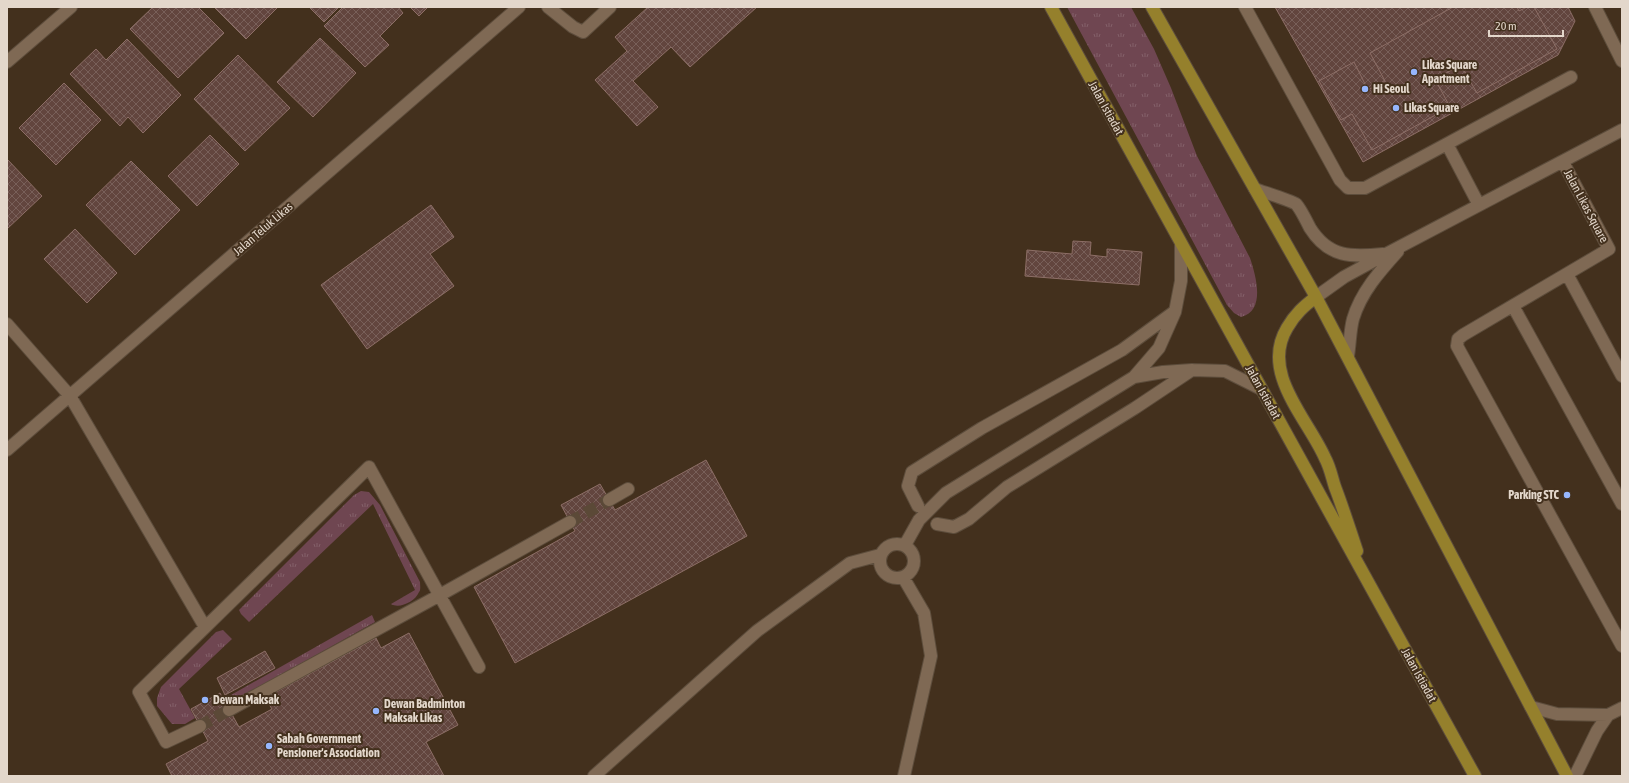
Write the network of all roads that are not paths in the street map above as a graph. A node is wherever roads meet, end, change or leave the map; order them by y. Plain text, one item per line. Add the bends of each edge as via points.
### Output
1 (71, 7) edge
2 (519, 7) edge
3 (548, 7) edge
4 (610, 7) edge
5 (1051, 7) edge
6 (1152, 7) edge
7 (1245, 7) edge
8 (1595, 7) edge
9 (1622, 61) edge
10 (7, 62) edge
11 (1571, 77) dead end
12 (1622, 130) edge
13 (1447, 144) junction
14 (1563, 162) junction
15 (1255, 189) junction
16 (1479, 205) junction
17 (1181, 244) junction
18 (1403, 246) junction
19 (1388, 253) junction
20 (1567, 274) junction
21 (1316, 297) junction
22 (1513, 306) junction
23 (1175, 312) junction
24 (7, 324) edge
25 (1348, 356) junction
26 (1192, 370) junction
27 (1622, 376) edge
28 (1134, 377) junction
29 (1261, 389) junction
30 (70, 396) junction
31 (7, 450) edge
32 (628, 489) dead end
33 (609, 500) tunnel mouth
34 (1622, 504) edge
35 (918, 506) dead end
36 (570, 522) tunnel mouth
37 (937, 524) dead end
38 (905, 545) junction
39 (880, 555) junction
40 (903, 577) junction
41 (1368, 582) junction
42 (440, 595) junction
43 (205, 627) junction
44 (1622, 646) edge
45 (479, 667) dead end
46 (1531, 707) junction
47 (1622, 708) edge
48 (229, 710) tunnel mouth
49 (1608, 715) junction
50 (200, 726) tunnel mouth
51 (594, 776) edge
52 (904, 776) edge
53 (1475, 776) edge
54 (1567, 776) edge
55 (1575, 776) edge

1 - 10 street
2 - 30 street, Jalan Teluk Likas
3 - 4 street via 583,32
5 - 17 main road, Jalan Istiadat
6 - 15 main road
7 - 13 street via 1340,180 1348,188 1365,188
8 - 9 street
11 - 13 street
12 - 14 street
13 - 16 street
14 - 16 street
14 - 20 street, Jalan Likas Square via 1609,249
15 - 19 street via 1296,204 1315,236 1336,253 1356,256
15 - 21 main road
16 - 18 street
17 - 23 street via 1181,281
17 - 29 main road, Jalan Istiadat
18 - 19 street
18 - 25 street via 1376,276 1362,297 1353,319
19 - 21 street via 1344,277
20 - 22 street
20 - 27 street
21 - 25 main road
21 - 41 main road via 1303,306 1281,338 1281,373 1289,394 1325,458
22 - 34 street
22 - 44 street via 1463,335 1458,339 1457,346
23 - 28 street via 1159,348
23 - 35 street via 1122,350 982,428 912,472 908,486
24 - 30 street
25 - 46 main road
26 - 28 street
26 - 29 street via 1225,371
26 - 37 street via 1007,487 968,519 954,527
28 - 38 street via 946,494 919,520
29 - 41 main road, Jalan Istiadat
30 - 31 street, Jalan Teluk Likas
30 - 43 street
32 - 33 street
36 - 42 street
38 - 39 street via 888,546
38 - 40 street via 914,559 911,570
39 - 40 street via 883,571 892,577
39 - 51 street via 850,563 757,631
40 - 52 street via 924,613 931,656
41 - 53 main road, Jalan Istiadat
42 - 43 street via 369,467
42 - 45 street
42 - 48 street
43 - 50 street via 139,692 166,742
46 - 49 street via 1557,714
46 - 54 main road
47 - 49 street
49 - 55 street via 1597,731

